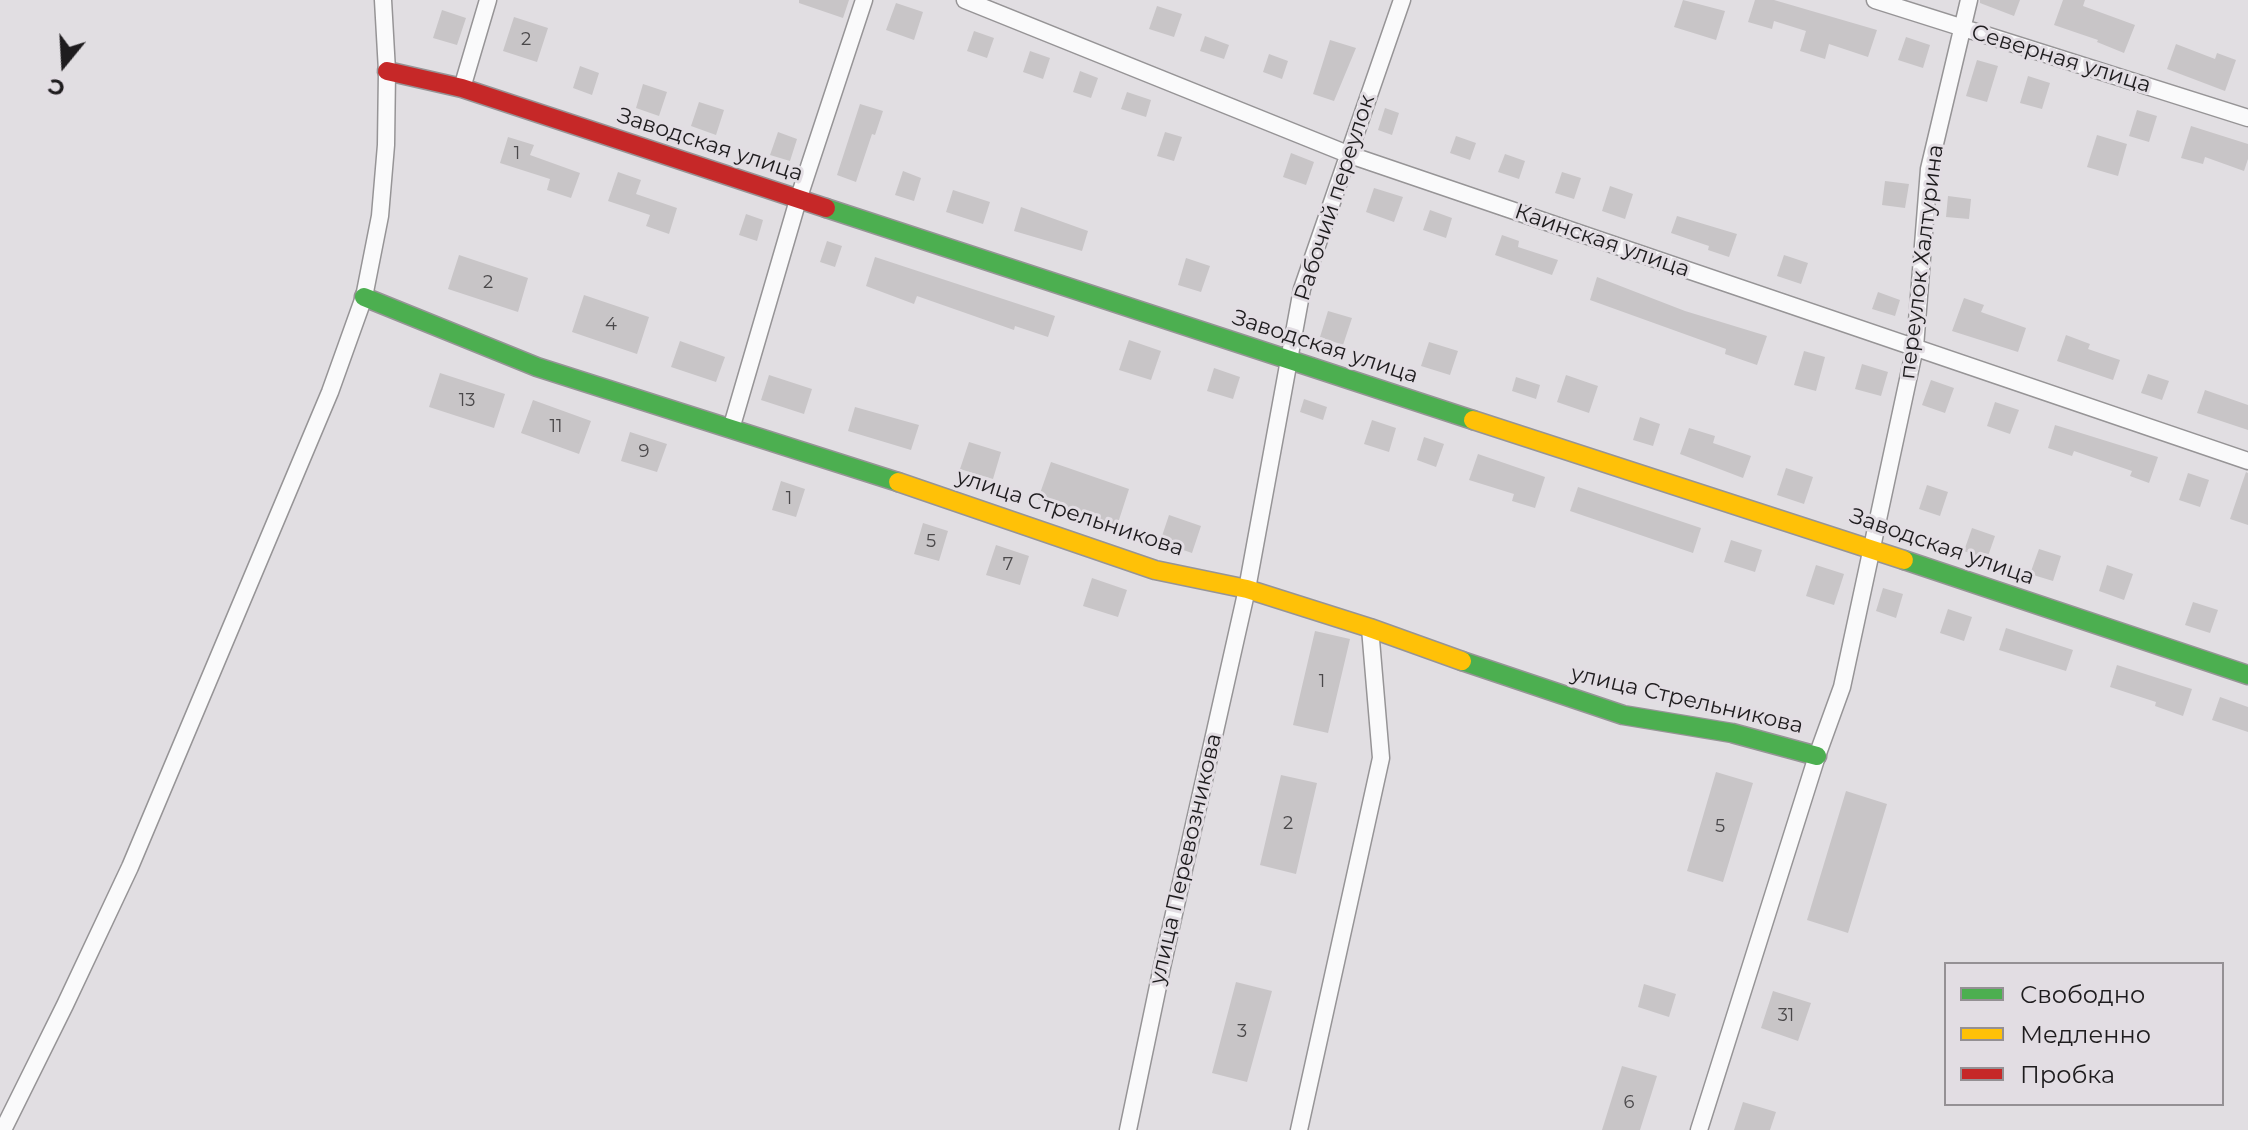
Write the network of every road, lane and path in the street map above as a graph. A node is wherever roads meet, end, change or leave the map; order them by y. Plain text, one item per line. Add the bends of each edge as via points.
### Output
1 (383, 0) edge
2 (488, 0) edge
3 (864, 0) edge
4 (965, 0) edge
5 (1402, 0) edge
6 (1875, 0) edge
7 (1969, 0) edge
8 (1961, 28) junction
9 (387, 71) junction
10 (462, 88) junction
11 (2248, 118) edge
12 (1350, 155) junction
13 (798, 200) junction
14 (364, 297) junction
15 (1915, 347) junction
16 (1288, 361) junction
17 (731, 429) junction
18 (2248, 461) edge
19 (1873, 549) junction
20 (1247, 589) junction
21 (1370, 628) junction
22 (2248, 675) edge
23 (1817, 756) junction
24 (3, 1130) edge
25 (1128, 1130) edge
26 (1299, 1130) edge
27 (1699, 1130) edge

1 - 9 street
2 - 10 street
3 - 13 street
4 - 12 street, Каинская улица
5 - 12 street, Рабочий переулок
6 - 8 street, Северная улица
7 - 8 street, переулок Халтурина
8 - 11 street, Северная улица
8 - 15 street, переулок Халтурина via 1929,169
9 - 10 street, Заводская улица
9 - 14 street via 380,216
10 - 13 street, Заводская улица
12 - 15 street, Каинская улица
12 - 16 street, Рабочий переулок via 1302,289
13 - 16 street, Заводская улица
13 - 17 street
14 - 17 street, улица Стрельникова via 537,367
14 - 24 street via 330,392 130,867
15 - 18 street, Каинская улица
15 - 19 street, переулок Халтурина
16 - 19 street, Заводская улица
16 - 20 street, Рабочий переулок
17 - 20 street, улица Стрельникова via 1155,570
19 - 22 street, Заводская улица
19 - 23 street, переулок Халтурина via 1842,687
20 - 21 street, улица Стрельникова
20 - 25 street, улица Перевозникова
21 - 23 street, улица Стрельникова via 1623,715 1732,733
21 - 26 street via 1381,758
23 - 27 street, переулок Халтурина

